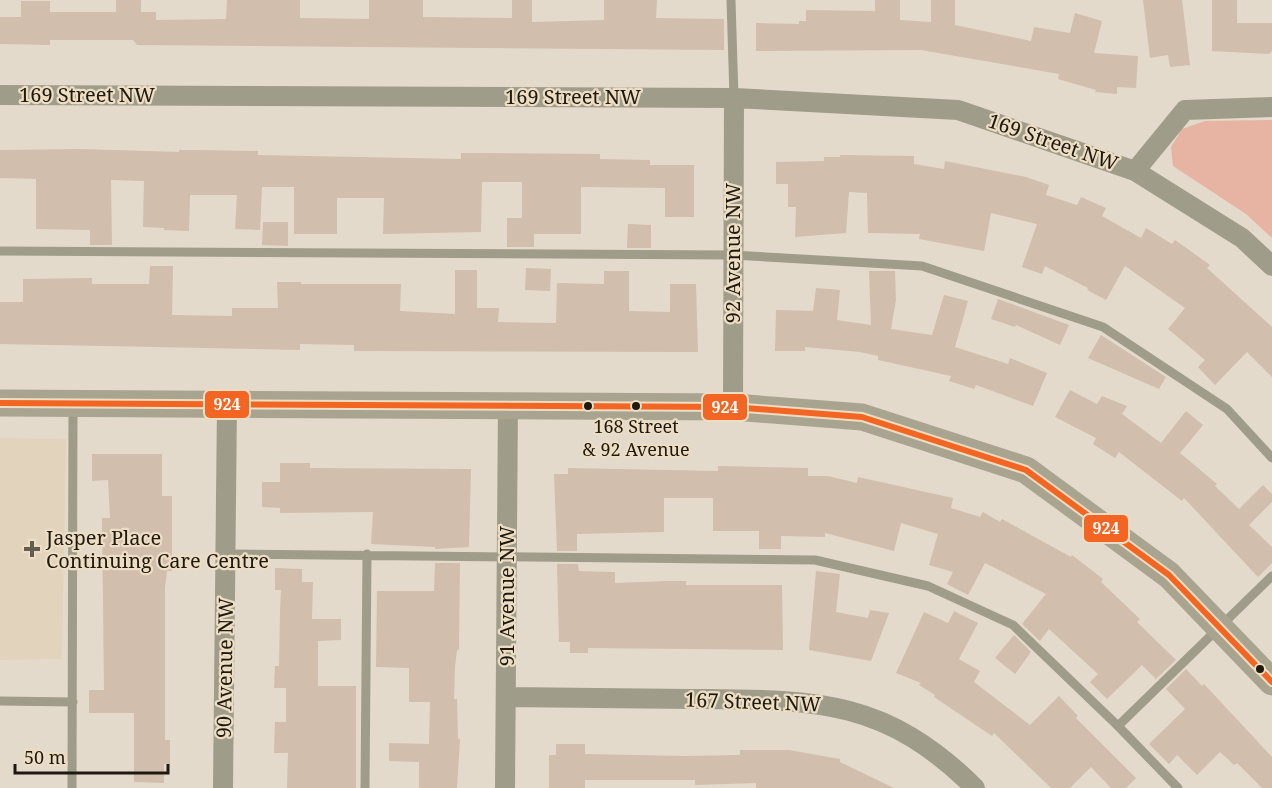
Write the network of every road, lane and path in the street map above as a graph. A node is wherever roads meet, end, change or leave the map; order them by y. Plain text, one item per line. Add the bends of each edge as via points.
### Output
1 (731, 0) edge
2 (0, 95) edge
3 (734, 98) junction
4 (1272, 107) edge
5 (1135, 171) junction
6 (0, 251) edge
7 (733, 255) junction
8 (1272, 266) edge
9 (227, 403) junction
10 (0, 404) edge
11 (73, 404) junction
12 (508, 404) junction
13 (734, 407) junction
14 (1272, 458) edge
15 (226, 554) junction
16 (367, 554) junction
17 (507, 556) junction
18 (1272, 576) edge
19 (1220, 628) junction
20 (1272, 682) edge
21 (506, 697) junction
22 (0, 701) edge
23 (73, 702) junction
24 (1118, 726) junction
25 (72, 788) edge
26 (223, 788) edge
27 (365, 788) edge
28 (505, 788) edge
29 (975, 788) edge
30 (1178, 788) edge

1 - 3 lane
2 - 3 street, 169 Street NW
3 - 5 street, 169 Street NW via 958,110
3 - 7 street, 92 Avenue NW
4 - 5 street, 169 Street NW via 1185,110
5 - 8 street, 169 Street NW via 1242,237
6 - 7 lane
7 - 13 street, 92 Avenue NW
7 - 14 lane via 922,266 1103,327 1227,409
9 - 11 street
9 - 12 street
9 - 15 street, 90 Avenue NW
10 - 11 street
11 - 23 lane
12 - 13 street
12 - 17 street, 91 Avenue NW
13 - 19 street via 862,417 1026,470 1169,575
15 - 16 lane
15 - 26 street, 90 Avenue NW
16 - 17 lane
16 - 27 lane
17 - 21 street, 91 Avenue NW
17 - 24 lane via 815,560 928,586 1013,625
18 - 19 lane
19 - 20 street
19 - 24 lane
21 - 28 street, 91 Avenue NW
21 - 29 street, 167 Street NW via 791,700 840,707 921,743
22 - 23 lane
23 - 25 lane
24 - 30 lane

